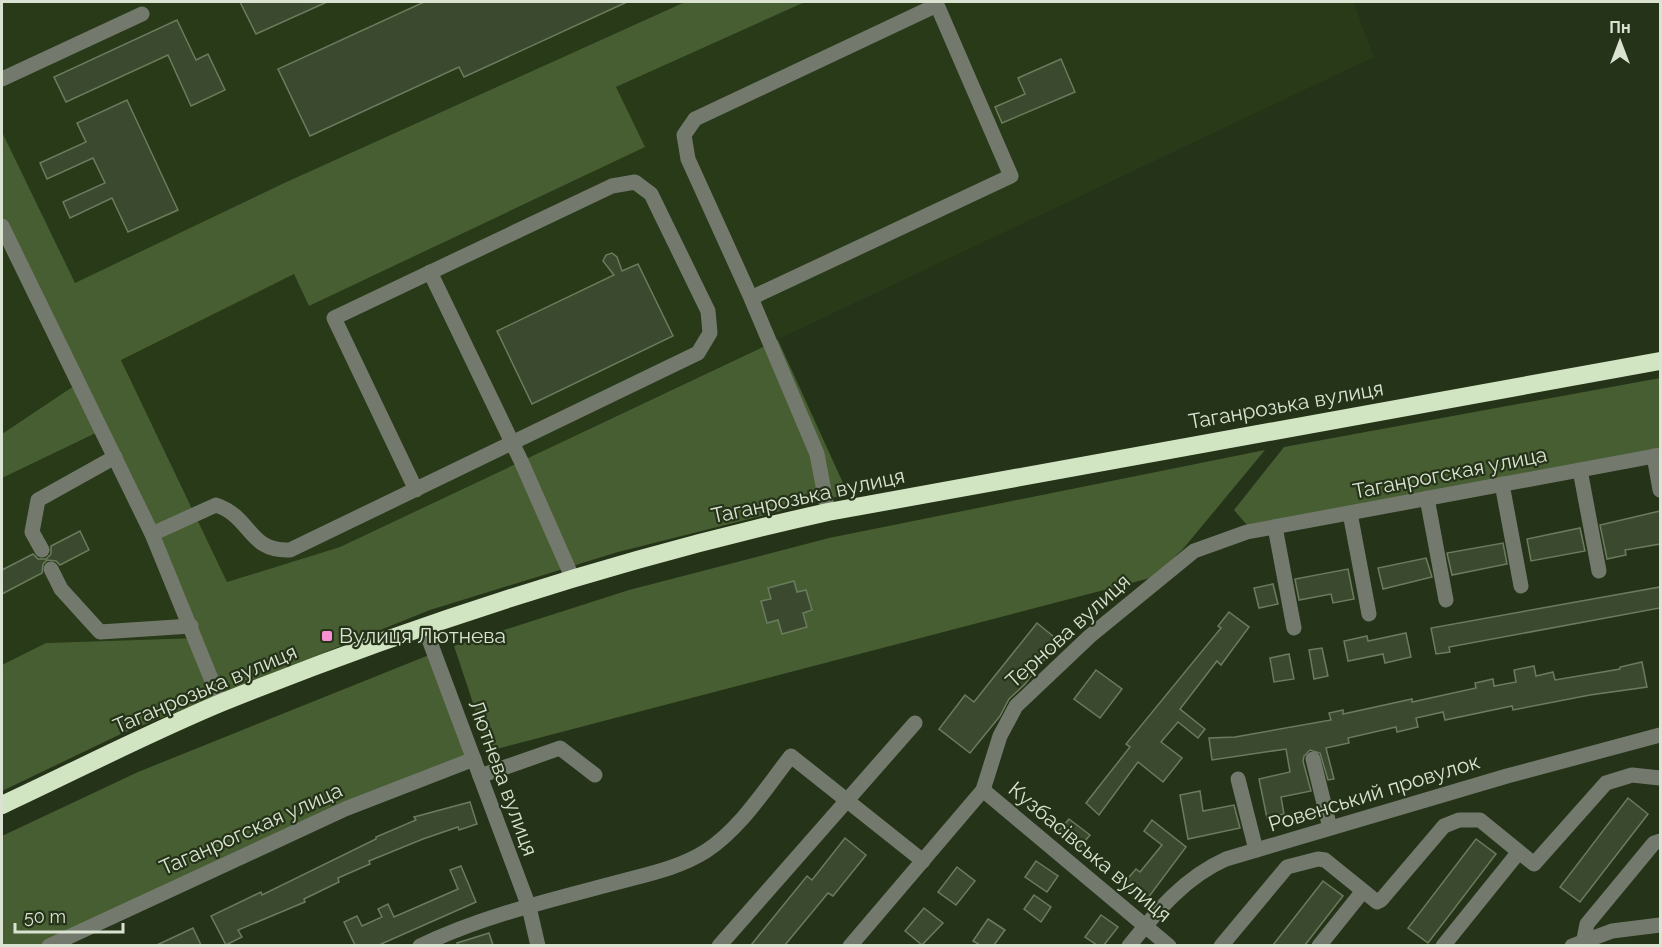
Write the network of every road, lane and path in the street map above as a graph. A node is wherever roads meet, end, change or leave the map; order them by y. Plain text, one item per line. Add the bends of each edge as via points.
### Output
1 (142, 14) dead end
2 (2, 79) edge
3 (2, 226) edge
4 (9, 255) edge
5 (430, 272) junction
6 (751, 298) junction
7 (1660, 361) edge
8 (512, 443) junction
9 (1657, 455) edge
10 (115, 457) junction
11 (1580, 470) junction
12 (1502, 484) junction
13 (416, 489) junction
14 (1660, 490) edge
15 (1427, 498) junction
16 (828, 512) junction
17 (1350, 513) junction
18 (1275, 527) junction
19 (1247, 532) joint
20 (152, 534) junction
21 (42, 550) dead end
22 (51, 569) dead end
23 (1599, 571) dead end
24 (573, 579) junction
25 (1521, 586) dead end
26 (1446, 600) dead end
27 (1369, 614) dead end
28 (191, 626) junction
29 (424, 626) junction
30 (1294, 628) dead end
31 (221, 703) junction
32 (915, 723) dead end
33 (1660, 735) edge
34 (474, 759) junction
35 (1314, 759) dead end
36 (595, 775) dead end
37 (480, 776) junction
38 (1238, 778) dead end
39 (1660, 778) edge
40 (983, 790) junction
41 (847, 801) junction
42 (2, 805) edge
43 (1330, 828) junction
44 (1660, 841) edge
45 (1256, 850) junction
46 (1518, 853) junction
47 (923, 861) junction
48 (1363, 891) junction
49 (529, 907) junction
50 (1660, 925) edge
51 (1146, 926) junction
52 (1578, 942) edge
53 (49, 945) edge
54 (420, 945) edge
55 (538, 945) edge
56 (719, 945) edge
57 (850, 945) edge
58 (1130, 945) edge
59 (1169, 945) edge
60 (1221, 945) edge
61 (1319, 945) edge
62 (1443, 945) edge

1 - 2 street
3 - 4 street
4 - 10 street
5 - 8 street
5 - 8 street via 612,186 635,182 651,194 708,311 710,333 698,353
5 - 13 street via 334,318
6 - 6 street via 1011,176 937,5 695,118 684,135 688,159
6 - 16 street via 817,454
7 - 16 highway, Таганрозька вулиця
8 - 13 street
8 - 24 street
9 - 11 street, Таганрогская улица
9 - 14 street
10 - 20 street
10 - 21 street via 38,500 32,532
11 - 12 street, Таганрогская улица
11 - 23 street
12 - 15 street, Таганрогская улица
12 - 25 street
13 - 20 street via 290,550 273,551 256,540 231,510 216,505
15 - 17 street, Таганрогская улица
15 - 26 street
16 - 24 highway, Таганрозька вулиця via 707,540
17 - 18 street, Таганрогская улица
17 - 27 street
18 - 19 street, Таганрогская улица
18 - 30 street
19 - 40 street, Тернова вулиця via 1194,551 1047,675 1016,706 1000,736
20 - 28 street
22 - 28 street via 61,589 99,633
24 - 29 highway, Таганрозька вулиця
28 - 31 street
29 - 31 highway, Таганрозька вулиця
29 - 34 street, Лютнева вулиця
31 - 42 highway, Таганрозька вулиця
32 - 41 street
33 - 43 street, Ровенський провулок
34 - 37 street, Лютнева вулиця
34 - 53 street, Таганрогская улица via 345,809
35 - 43 street
36 - 37 street via 560,748
37 - 49 street, Лютнева вулиця
38 - 45 street
39 - 46 street via 1632,775 1612,779 1539,862 1530,863
40 - 47 street, Тернова вулиця
40 - 51 street, Кузбасівська вулиця
41 - 47 street
41 - 49 street via 791,756 729,833 705,852 677,866
41 - 56 street
43 - 45 street, Ровенський провулок
44 - 52 street via 1654,843 1587,924
45 - 51 street, Ровенський провулок via 1197,874
46 - 48 street via 1480,820 1459,820 1444,826 1382,900 1373,900
46 - 62 street
47 - 57 street, Тернова вулиця
48 - 60 street via 1325,860 1287,867
48 - 61 street
49 - 54 street
49 - 55 street, Лютнева вулиця
50 - 52 street via 1612,931
51 - 58 street, Ровенський провулок
51 - 59 street, Кузбасівська вулиця

